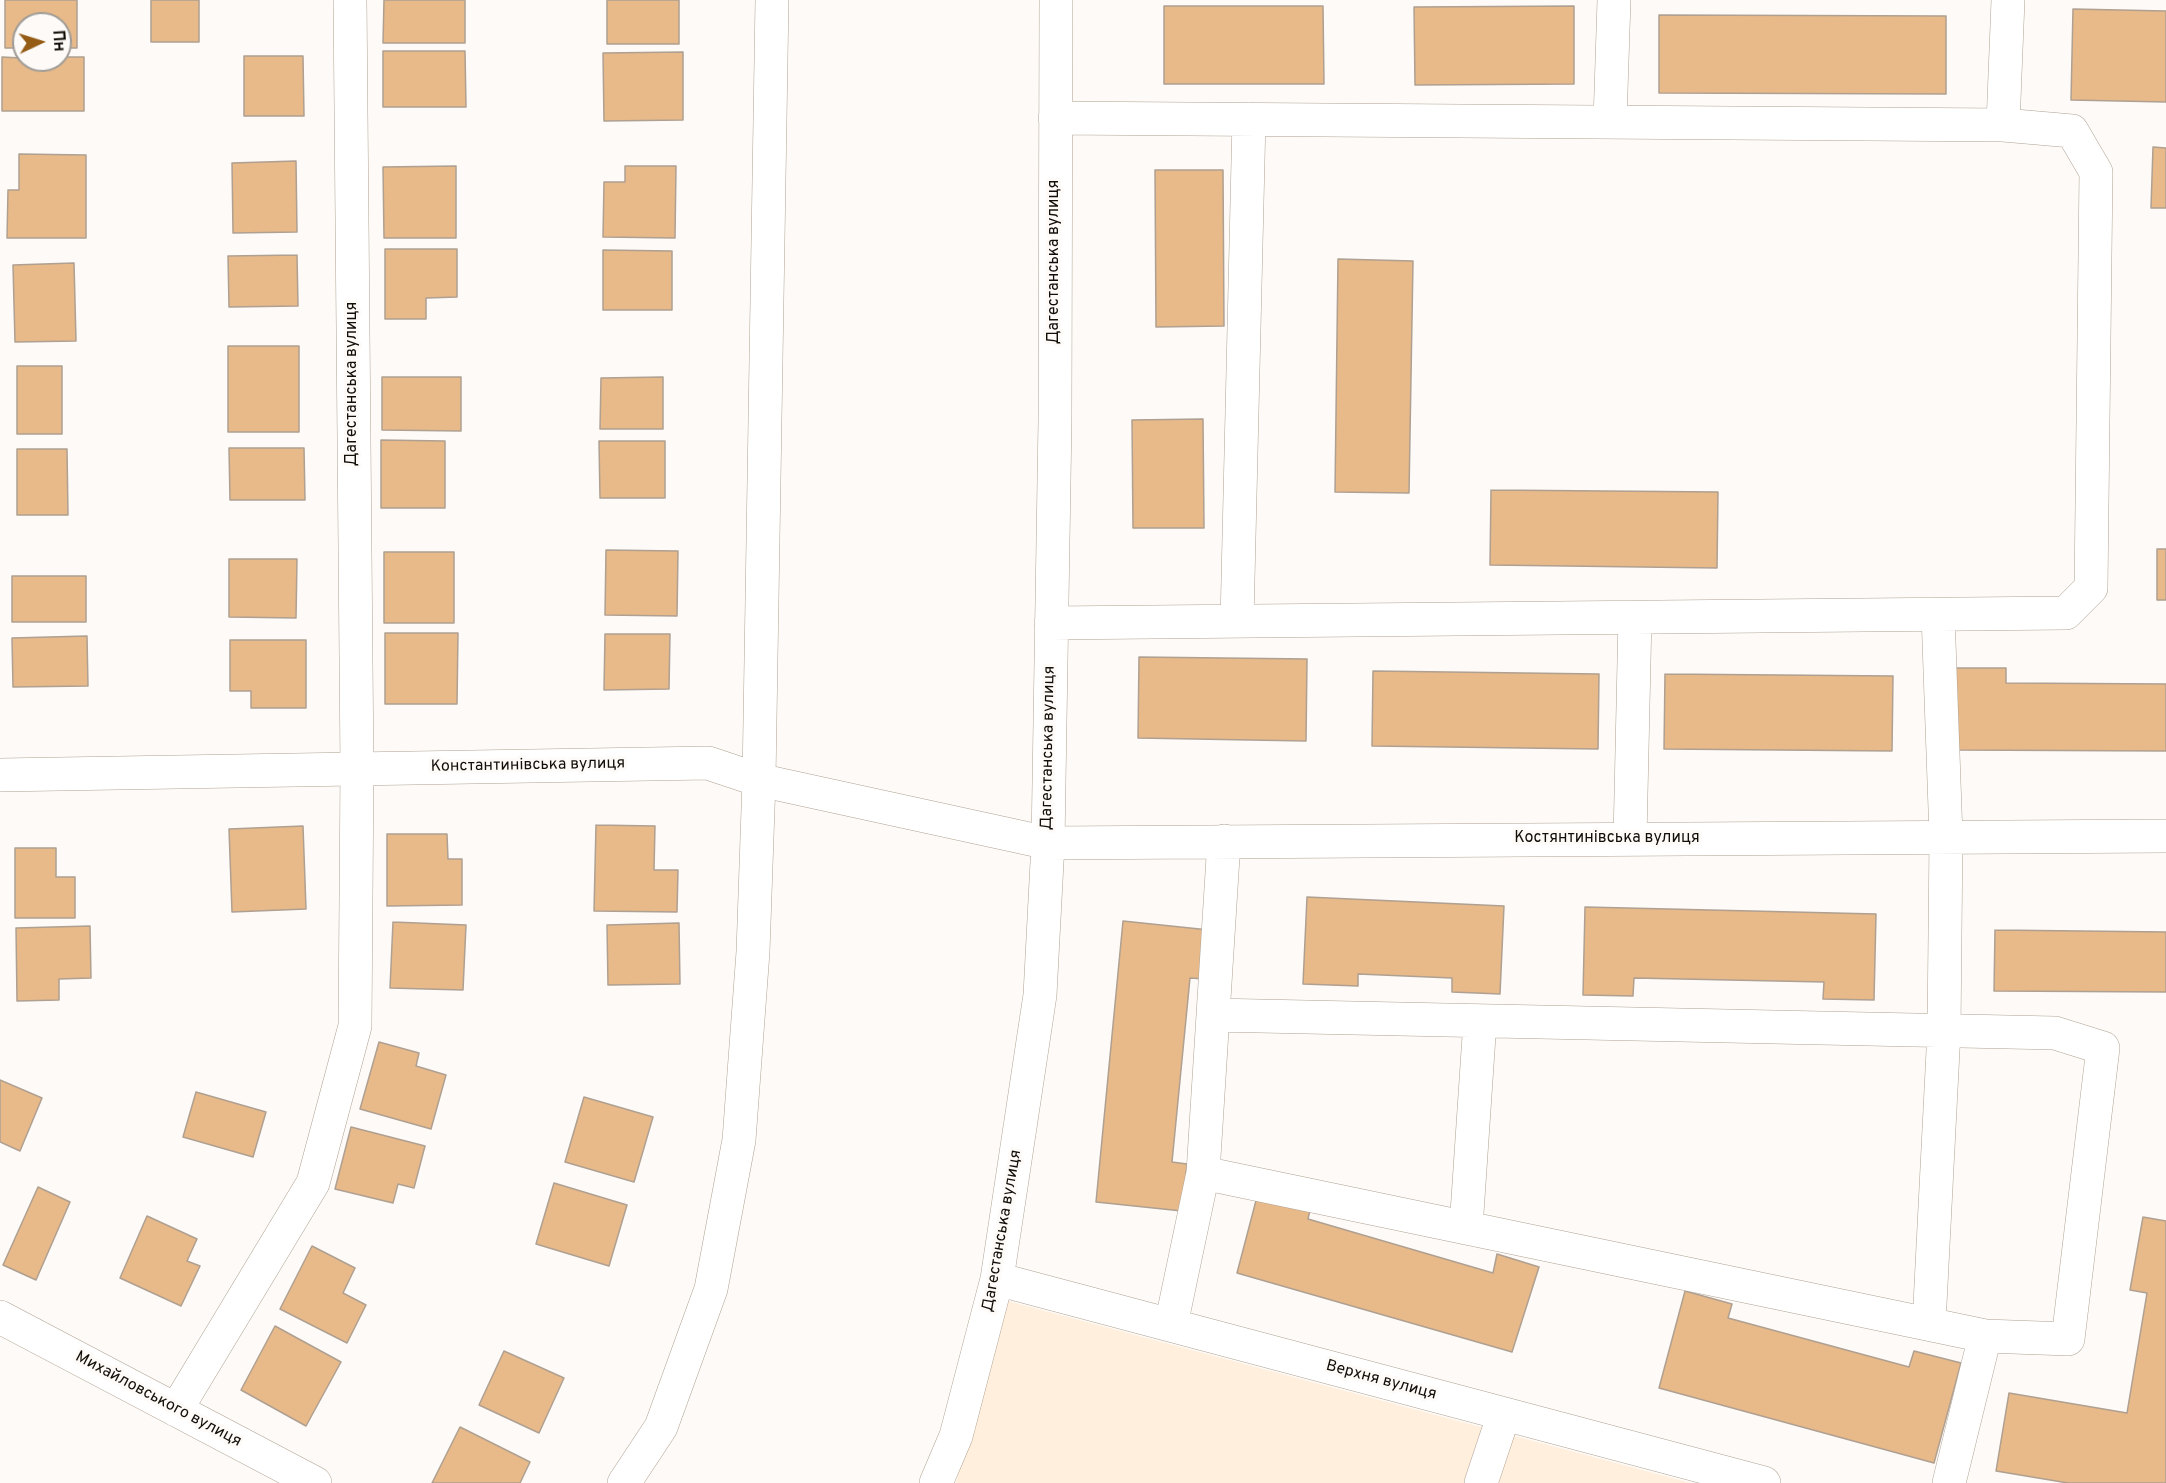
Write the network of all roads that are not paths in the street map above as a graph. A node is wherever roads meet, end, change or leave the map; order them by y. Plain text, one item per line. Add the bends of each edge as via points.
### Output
1 (350, 0) edge
2 (772, 0) edge
3 (1056, 0) edge
4 (1614, 0) edge
5 (2008, 0) edge
6 (1055, 118) junction
7 (1249, 119) junction
8 (1610, 122) junction
9 (2003, 125) junction
10 (1938, 614) junction
11 (1635, 617) junction
12 (1237, 621) junction
13 (1051, 623) junction
14 (357, 768) junction
15 (0, 775) edge
16 (759, 780) junction
17 (2166, 836) edge
18 (1946, 837) junction
19 (1630, 839) junction
20 (1224, 841) junction
21 (1048, 843) junction
22 (1213, 1016) junction
23 (1480, 1021) junction
24 (1944, 1031) junction
25 (1203, 1173) junction
26 (1466, 1228) junction
27 (998, 1279) junction
28 (0, 1317) edge
29 (1929, 1324) junction
30 (1171, 1325) junction
31 (1985, 1336) junction
32 (176, 1410) junction
33 (1504, 1414) junction
34 (315, 1483) edge
35 (624, 1483) edge
36 (936, 1483) edge
37 (1481, 1483) edge
38 (1764, 1483) edge
39 (1949, 1483) edge

1 - 14 street, Дагестанська вулиця
2 - 16 street
3 - 6 street, Дагестанська вулиця
4 - 8 street
5 - 9 street
6 - 7 street
6 - 13 street, Дагестанська вулиця
7 - 8 street
7 - 12 street
8 - 9 street
9 - 10 street via 2072,131 2096,172 2091,588 2066,613
10 - 11 street
10 - 18 street
11 - 12 street
11 - 19 street
12 - 13 street
13 - 21 street, Дагестанська вулиця
14 - 15 street, Константинівська вулиця
14 - 16 street, Константинівська вулиця via 708,763
14 - 32 street, Дагестанська вулиця via 355,1026 313,1183
16 - 21 street, Константинівська вулиця
16 - 35 street via 753,952 740,1140 711,1289 662,1427
17 - 18 street, Костянтинівська вулиця
18 - 19 street, Костянтинівська вулиця
18 - 24 street
19 - 20 street, Костянтинівська вулиця
20 - 21 street, Костянтинівська вулиця
20 - 22 street
21 - 27 street, Дагестанська вулиця via 1040,995
22 - 23 street
22 - 25 street
23 - 24 street
23 - 26 street
24 - 29 street
24 - 31 street via 2055,1033 2103,1048 2068,1338
25 - 26 street
25 - 30 street
26 - 29 street
27 - 30 street, Верхня вулиця
27 - 36 street, Дагестанська вулиця via 956,1436
28 - 32 street, Михайловського вулиця
29 - 31 street
30 - 33 street, Верхня вулиця
31 - 39 street
32 - 34 street, Михайловського вулиця
33 - 37 street
33 - 38 street, Верхня вулиця

